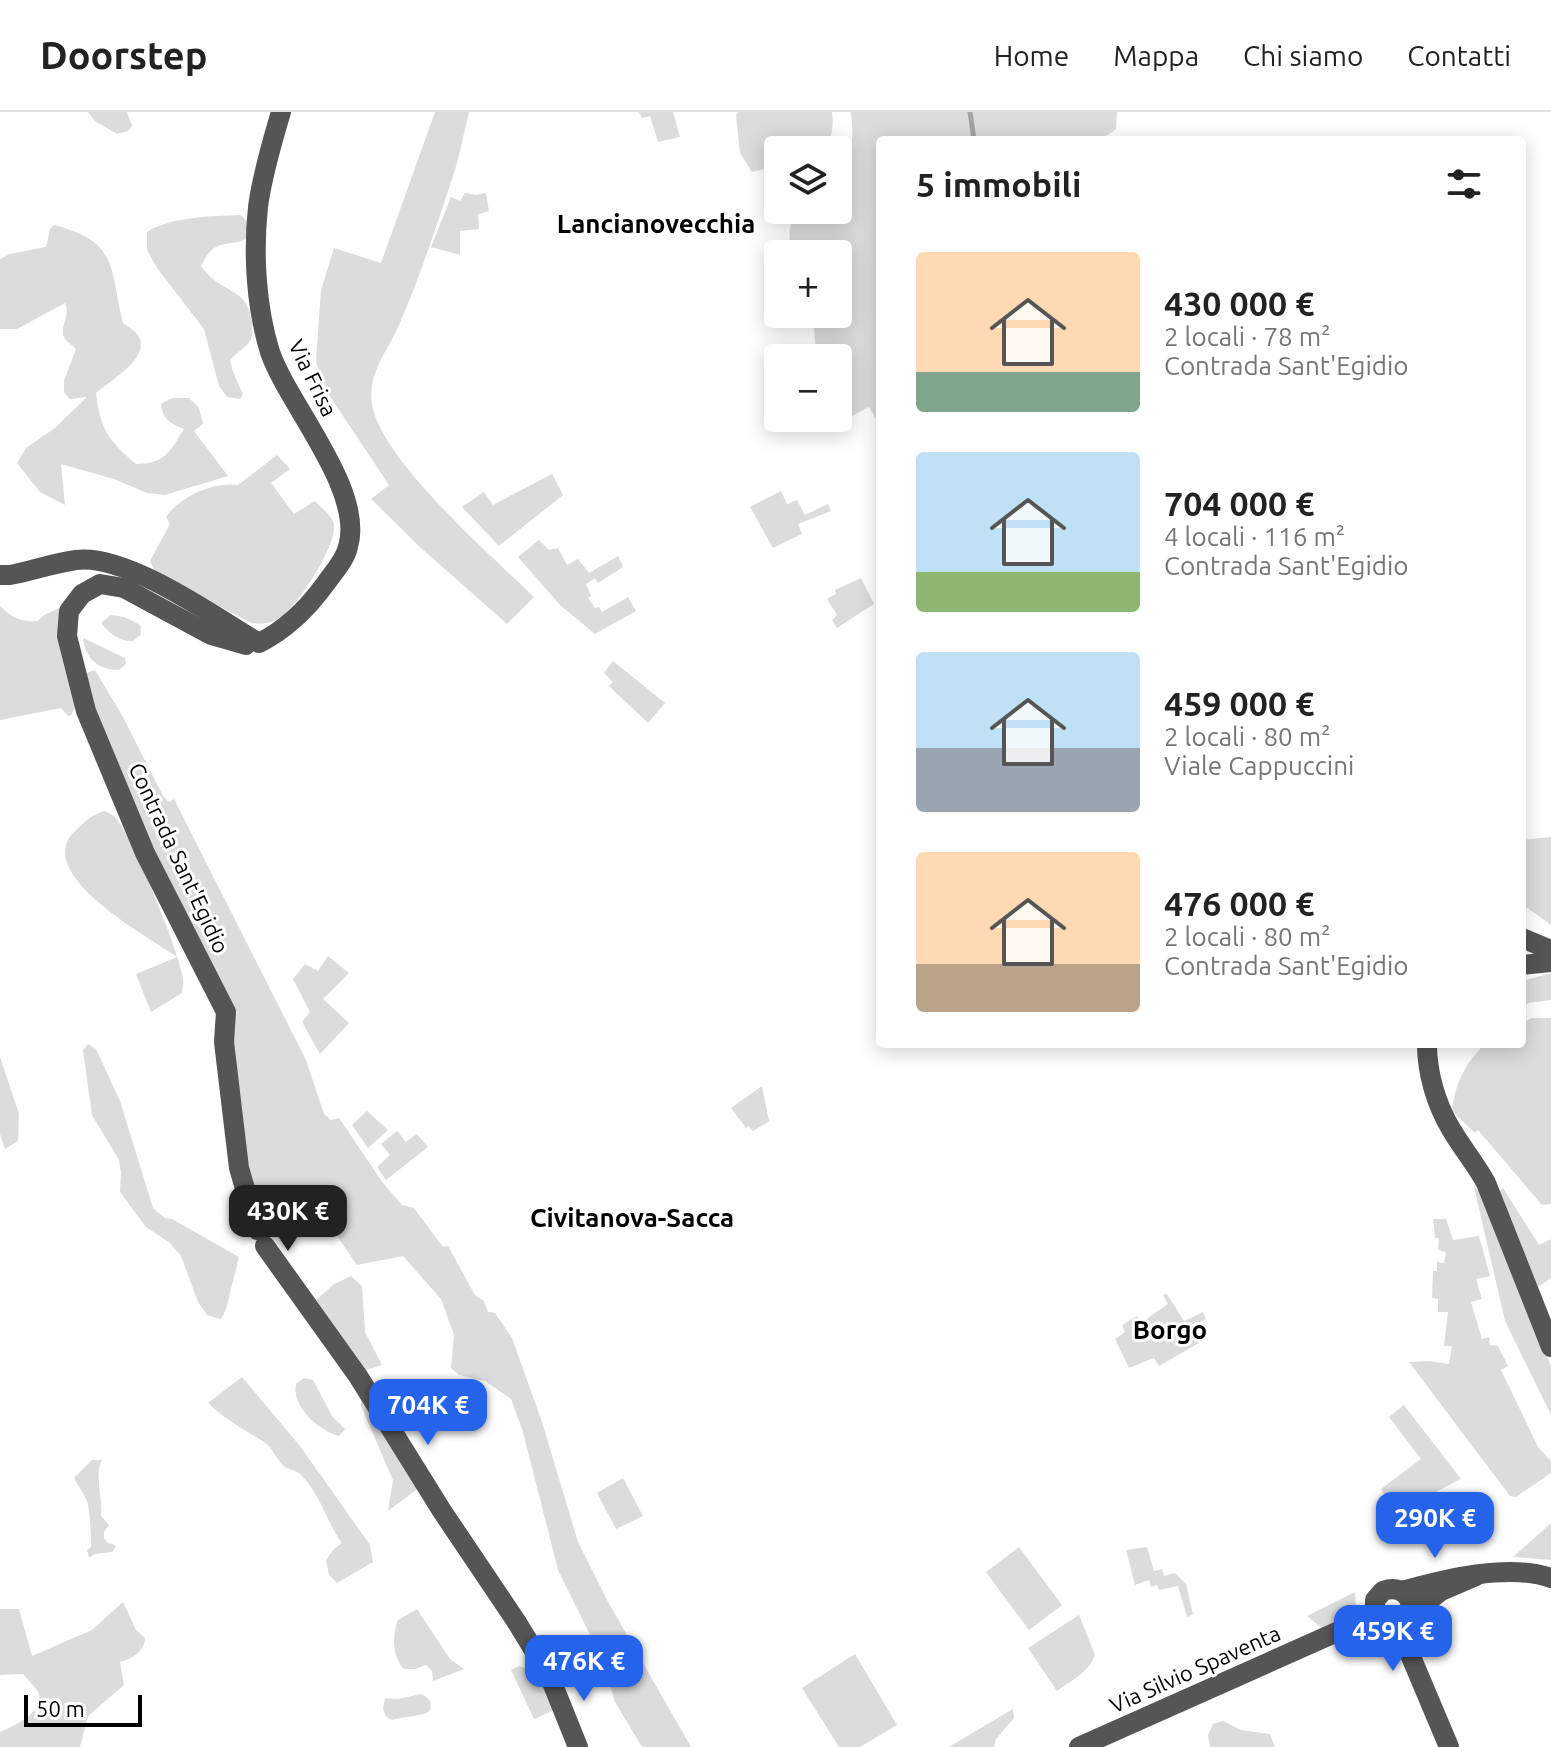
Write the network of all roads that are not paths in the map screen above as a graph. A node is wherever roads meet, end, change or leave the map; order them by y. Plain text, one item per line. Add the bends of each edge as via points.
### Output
1 (281, 112) edge
2 (0, 575) edge
3 (246, 645) dead end
4 (1526, 940) edge
5 (1551, 950) edge
6 (1551, 962) edge
7 (1526, 965) edge
8 (1427, 1048) edge
9 (1551, 1347) edge
10 (1476, 1576) junction
11 (1551, 1578) edge
12 (1402, 1591) junction
13 (1375, 1615) junction
14 (1404, 1620) junction
15 (578, 1747) edge
16 (1079, 1747) edge
17 (1449, 1747) edge

1 - 2 street, Via Frisa via 258,206 257,293 271,354 341,486 351,523 348,548 338,566 308,606 259,643 143,576 94,560
3 - 15 street, Contrada Sant'Egidio via 211,635 108,584 82,594 69,611 66,627 86,711 145,853 226,1012 224,1042 239,1168 261,1238 358,1376 516,1621 549,1675
4 - 5 street
6 - 7 street
8 - 9 street via 1430,1077 1450,1128 1486,1183
10 - 11 street via 1533,1573
10 - 12 street
10 - 14 street via 1441,1591
12 - 13 street via 1380,1594
12 - 14 street via 1411,1601
13 - 14 street via 1384,1625
13 - 16 street, Via Silvio Spaventa
14 - 17 street

